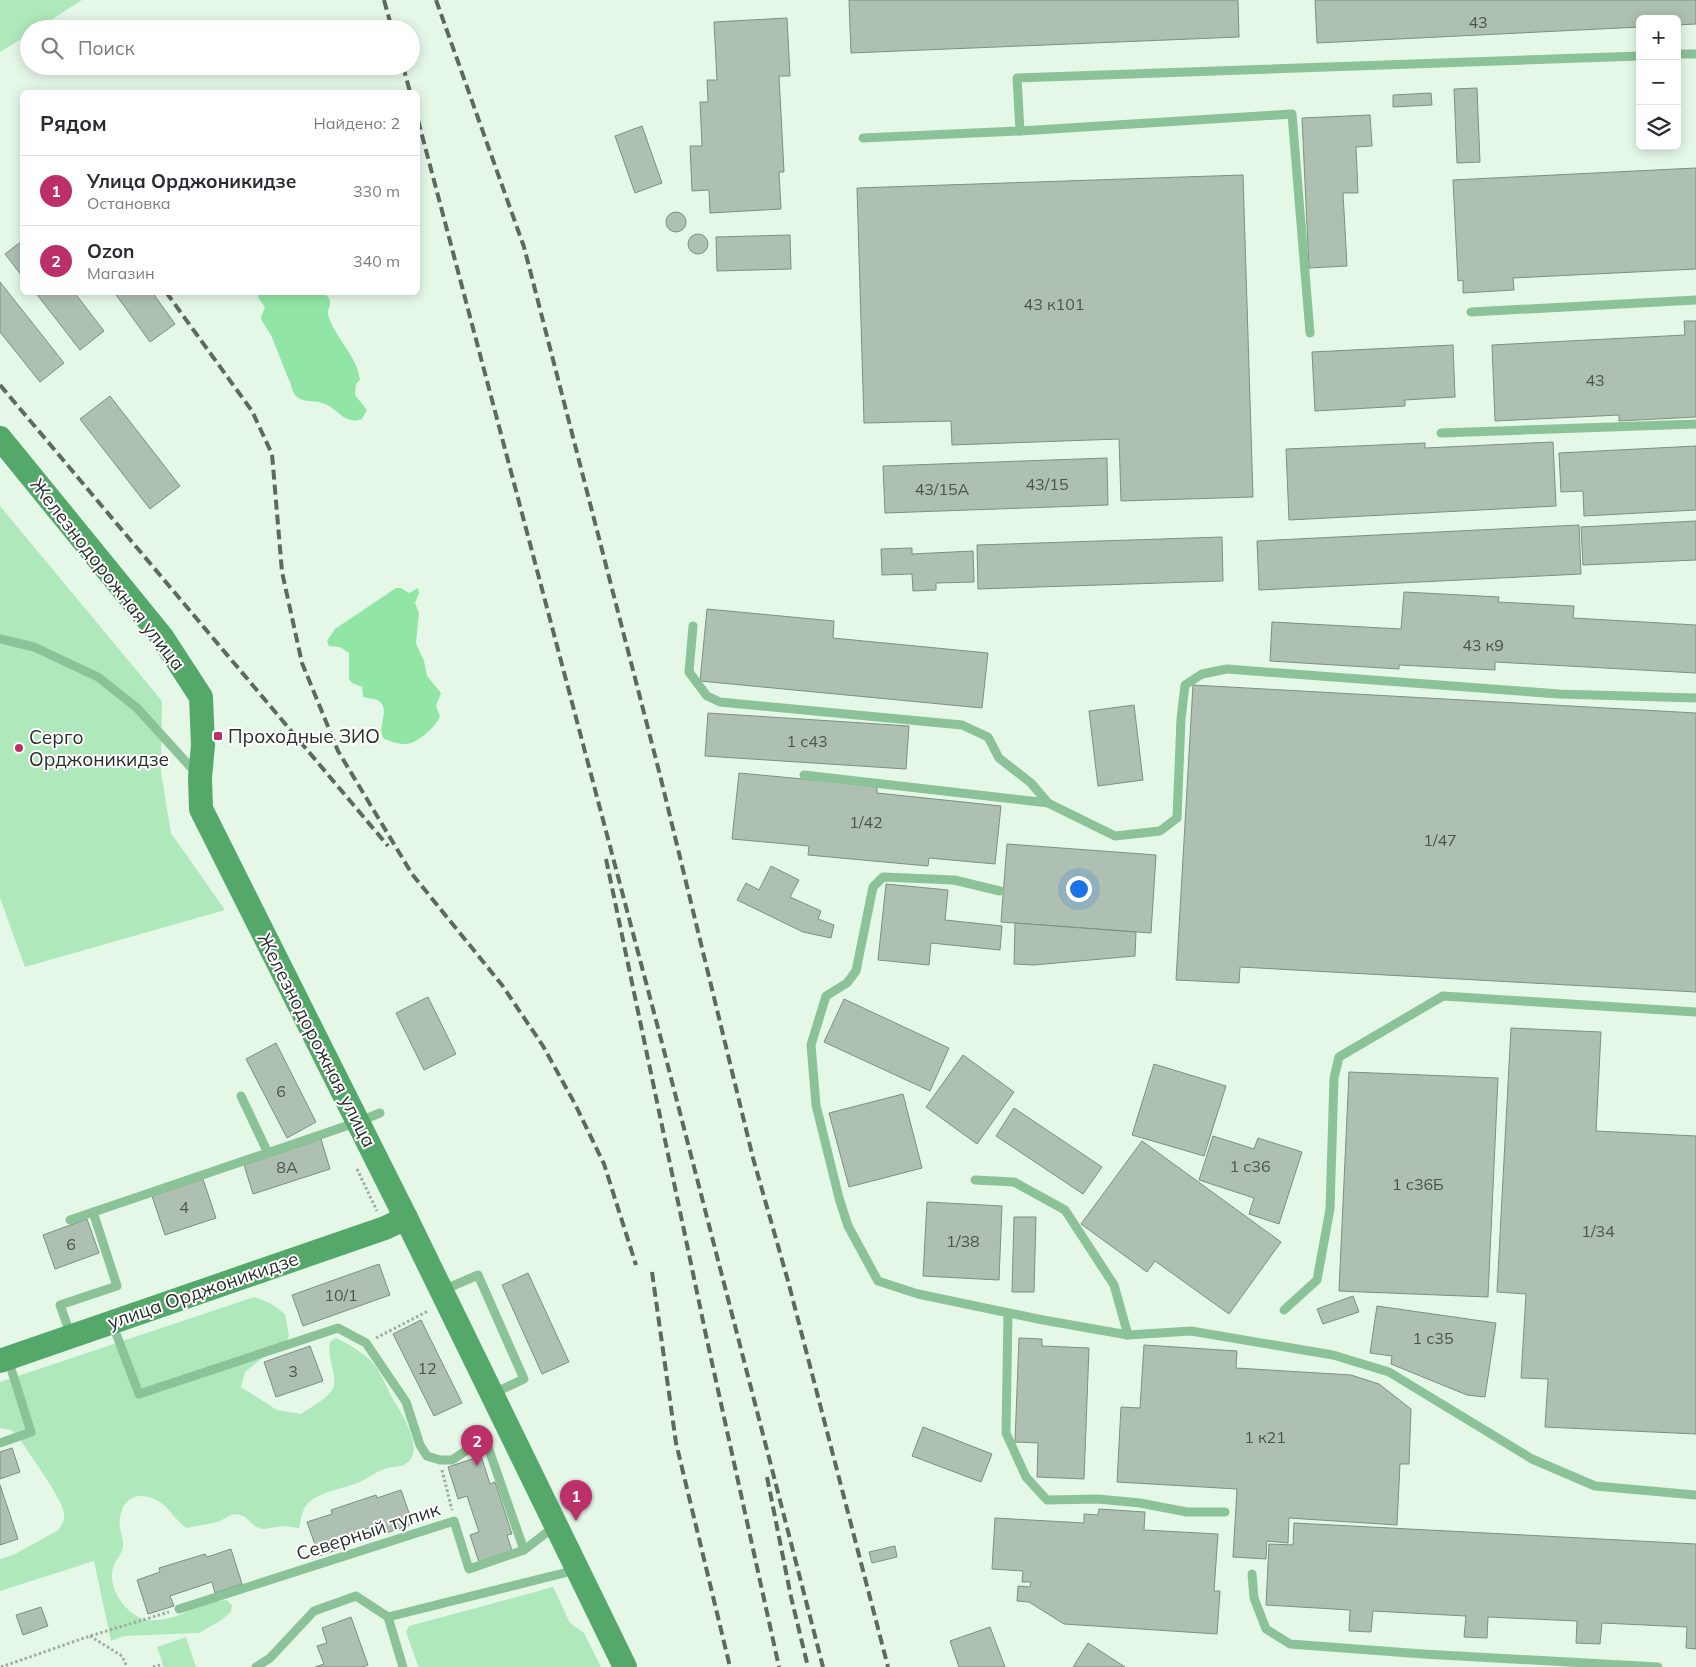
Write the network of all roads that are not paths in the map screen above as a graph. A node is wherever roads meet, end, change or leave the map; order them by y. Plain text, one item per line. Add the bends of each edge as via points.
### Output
1 (1681, 54) edge
2 (1696, 54) edge
3 (1636, 56) edge
4 (1020, 131) junction
5 (863, 138) dead end
6 (1696, 300) edge
7 (1471, 312) dead end
8 (1310, 334) dead end
9 (1696, 424) edge
10 (1441, 433) dead end
11 (0, 438) edge
12 (693, 626) dead end
13 (0, 640) edge
14 (1696, 698) edge
15 (804, 775) dead end
16 (200, 778) junction
17 (1048, 803) junction
18 (1000, 891) dead end
19 (1696, 1012) edge
20 (241, 1096) dead end
21 (380, 1114) dead end
22 (358, 1122) junction
23 (268, 1153) junction
24 (975, 1180) dead end
25 (93, 1212) junction
26 (70, 1220) dead end
27 (395, 1223) junction
28 (441, 1291) junction
29 (1284, 1310) dead end
30 (1008, 1313) junction
31 (111, 1322) junction
32 (1128, 1334) junction
33 (71, 1336) junction
34 (4, 1360) edge
35 (492, 1394) junction
36 (0, 1443) edge
37 (1696, 1494) edge
38 (1225, 1512) dead end
39 (556, 1525) junction
40 (524, 1550) junction
41 (578, 1570) junction
42 (1252, 1574) dead end
43 (179, 1609) road end
44 (388, 1617) junction
45 (256, 1667) edge
46 (403, 1667) edge
47 (625, 1667) edge
48 (1658, 1667) edge

1 - 2 lane
3 - 4 lane via 1017,78
4 - 5 lane
4 - 8 lane via 1292,114
6 - 7 lane
9 - 10 lane
11 - 16 street, Железнодорожная улица via 162,637 201,697 203,746
12 - 17 lane via 689,672 707,696 720,702 962,725 988,737 999,758 1031,783
13 - 16 lane via 34,647 98,677 137,708
14 - 17 lane via 1559,694 1227,669 1202,674 1185,685 1178,818 1166,827 1160,831 1115,836
15 - 17 lane
16 - 22 street, Железнодорожная улица via 201,809
18 - 30 lane via 954,880 883,876 873,887 856,971 846,983 826,996 811,1045 816,1104 839,1198 848,1226 878,1281 918,1294
19 - 29 lane via 1443,996 1339,1057 1334,1078 1330,1209 1317,1280
20 - 23 lane
21 - 22 lane
22 - 23 lane
22 - 27 street, Железнодорожная улица
23 - 25 lane
24 - 32 lane via 1014,1182 1065,1210 1114,1285
25 - 26 lane
25 - 33 lane via 117,1286 60,1305
27 - 28 street, Железнодорожная улица
27 - 31 street, улица Орджоникидзе
28 - 35 street, Железнодорожная улица
28 - 35 lane via 478,1275 524,1379
30 - 32 lane
30 - 38 lane via 1006,1433 1026,1478 1047,1500 1098,1499 1140,1502 1187,1512
31 - 33 street, улица Орджоникидзе
31 - 40 lane via 139,1394 338,1328 366,1343 406,1402 420,1445 427,1456 452,1460 470,1448 488,1447
32 - 37 lane via 1191,1331 1333,1355 1389,1372 1532,1459 1595,1486
33 - 34 street, улица Орджоникидзе
34 - 36 lane via 32,1432
35 - 39 street, Железнодорожная улица
39 - 40 lane, Северный тупик
39 - 41 street, Железнодорожная улица
40 - 43 lane, Северный тупик via 469,1569 454,1521
41 - 44 lane
41 - 47 street, Железнодорожная улица
42 - 48 lane via 1254,1598 1266,1629 1290,1644
44 - 45 lane via 356,1596 314,1610 270,1658
44 - 46 lane

